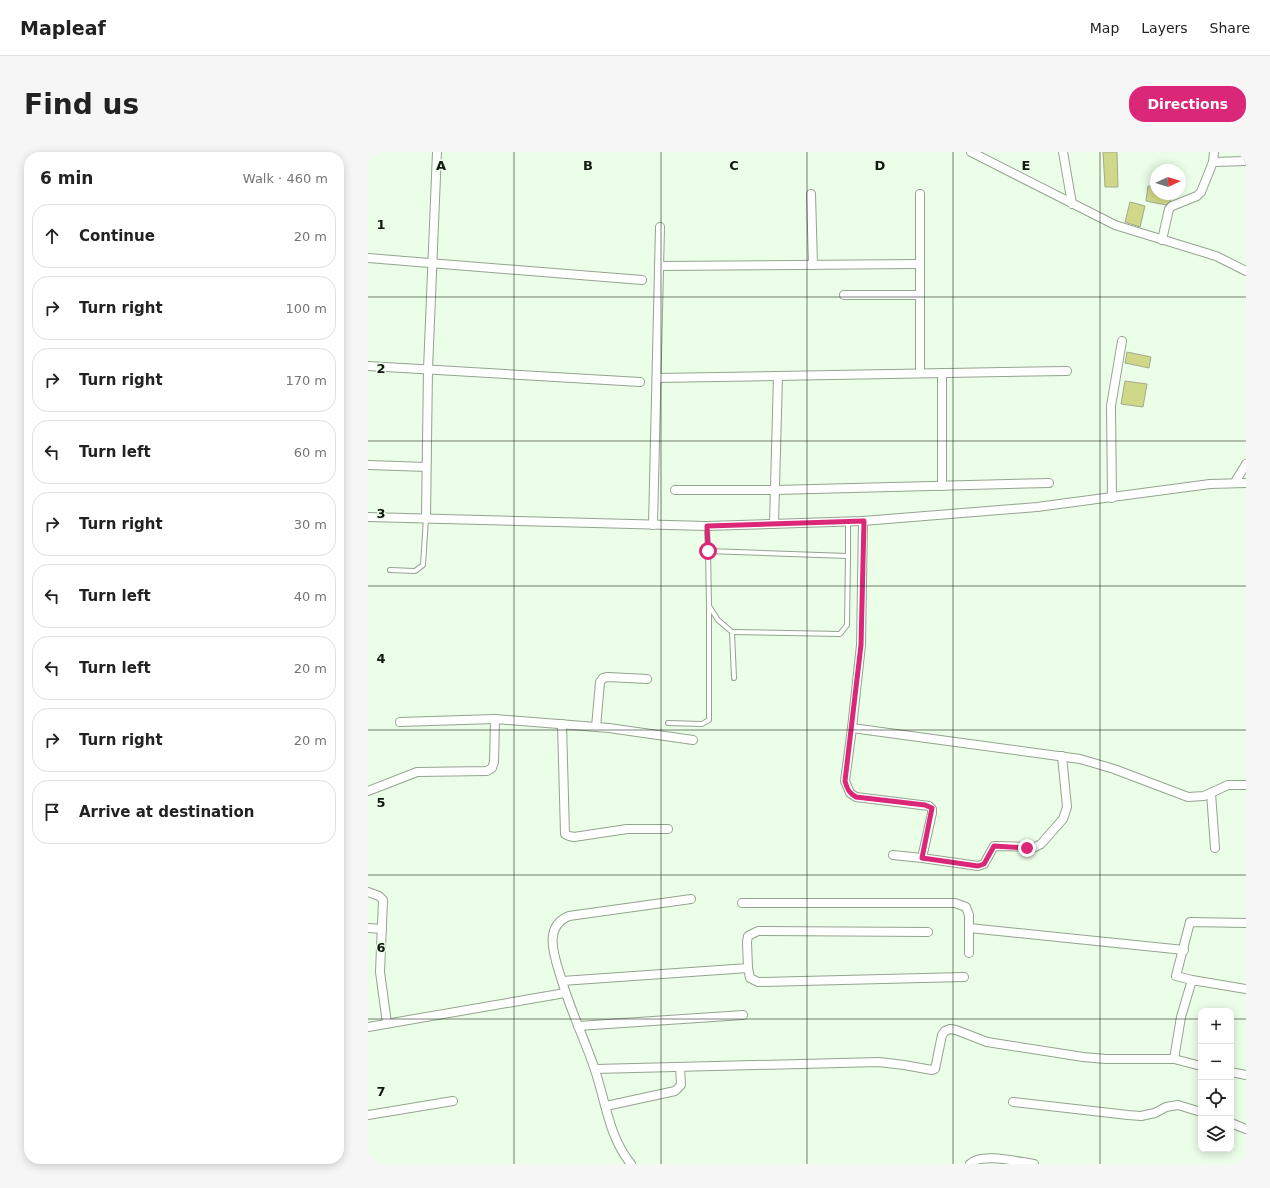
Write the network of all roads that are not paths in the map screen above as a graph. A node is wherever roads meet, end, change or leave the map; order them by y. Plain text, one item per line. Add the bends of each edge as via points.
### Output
1 (437, 152) edge
2 (971, 152) edge
3 (1063, 152) edge
4 (1214, 152) edge
5 (1246, 161) edge
6 (1213, 162) junction
7 (811, 194) dead end
8 (920, 194) dead end
9 (1072, 204) junction
10 (660, 227) dead end
11 (1162, 240) junction
12 (368, 258) edge
13 (432, 263) junction
14 (920, 264) junction
15 (813, 265) junction
16 (659, 266) junction
17 (1246, 271) edge
18 (642, 280) dead end
19 (844, 295) dead end
20 (920, 296) junction
21 (1122, 341) dead end
22 (368, 366) edge
23 (428, 369) junction
24 (1067, 371) dead end
25 (920, 373) junction
26 (942, 373) junction
27 (778, 376) junction
28 (657, 378) junction
29 (640, 382) dead end
30 (1246, 464) edge
31 (369, 465) dead end
32 (426, 467) junction
33 (1235, 482) junction
34 (1050, 483) dead end
35 (1246, 483) edge
36 (942, 486) junction
37 (675, 490) dead end
38 (775, 490) junction
39 (1112, 498) junction
40 (368, 517) edge
41 (426, 518) junction
42 (864, 521) junction
43 (848, 522) junction
44 (774, 524) junction
45 (653, 525) junction
46 (707, 526) junction
47 (708, 551) junction
48 (848, 556) junction
49 (390, 570) dead end
50 (709, 606) junction
51 (732, 632) junction
52 (734, 678) dead end
53 (647, 679) dead end
54 (495, 719) junction
55 (400, 722) dead end
56 (668, 723) dead end
57 (562, 724) junction
58 (596, 727) junction
59 (852, 728) junction
60 (693, 740) dead end
61 (1062, 756) junction
62 (1246, 785) edge
63 (368, 791) edge
64 (1211, 793) junction
65 (668, 829) dead end
66 (1215, 848) dead end
67 (894, 855) dead end
68 (922, 858) junction
69 (368, 892) edge
70 (691, 899) dead end
71 (742, 903) dead end
72 (1246, 923) edge
73 (368, 928) edge
74 (969, 928) junction
75 (382, 929) junction
76 (928, 932) dead end
77 (1184, 950) junction
78 (969, 953) dead end
79 (748, 968) junction
80 (964, 977) dead end
81 (1192, 980) junction
82 (562, 982) junction
83 (1246, 988) edge
84 (565, 993) junction
85 (743, 1015) dead end
86 (387, 1023) junction
87 (578, 1026) junction
88 (368, 1027) edge
89 (1174, 1059) junction
90 (1198, 1065) edge
91 (680, 1067) junction
92 (595, 1069) junction
93 (1234, 1073) edge
94 (1246, 1075) edge
95 (453, 1101) dead end
96 (1013, 1102) dead end
97 (606, 1106) junction
98 (1198, 1111) edge
99 (368, 1115) edge
100 (1234, 1124) edge
101 (1246, 1129) edge
102 (631, 1164) edge
103 (970, 1164) edge
104 (1034, 1164) edge

1 - 13 street
2 - 9 street
3 - 9 street
4 - 6 street
5 - 6 street
6 - 11 street via 1201,192 1170,207
7 - 15 street
8 - 14 street
9 - 11 street via 1115,225
10 - 16 street
11 - 17 street via 1229,261
12 - 13 street
13 - 18 street
13 - 23 street
14 - 15 street
14 - 20 street
15 - 16 street
16 - 28 street
19 - 20 street
20 - 25 street
21 - 39 street via 1111,406
22 - 23 street
23 - 29 street
23 - 32 street
24 - 26 street
25 - 26 street
25 - 27 street
26 - 36 street
27 - 28 street
27 - 38 street
28 - 45 street
30 - 33 street
31 - 32 street
32 - 41 street
33 - 35 street
33 - 39 street
34 - 36 street
36 - 38 street
37 - 38 street
38 - 44 street
39 - 42 street via 1037,507
40 - 41 street
41 - 45 street
41 - 49 lane via 423,565 415,571
42 - 43 street
42 - 59 street via 861,645
43 - 44 street
43 - 48 lane
44 - 46 street
45 - 46 street
46 - 47 lane
47 - 48 lane
47 - 50 lane
48 - 51 lane via 847,625 840,634
50 - 51 lane via 716,617
50 - 56 lane via 709,720 702,724
51 - 52 lane
53 - 58 street via 603,678 600,682
54 - 55 street
54 - 57 street
54 - 63 street via 494,762 492,768 487,771 417,772
57 - 58 street
57 - 65 street via 565,834 574,837 627,829
58 - 60 street
59 - 61 street
59 - 68 street via 845,781 847,788 856,797 932,808
61 - 64 street via 1101,765 1188,797 1200,797
61 - 68 street via 1067,812 1041,844 1032,848 994,846 984,864 978,866
62 - 64 street via 1228,785
64 - 66 street
67 - 68 street
69 - 75 street via 383,900
70 - 82 street via 561,919 555,926 552,950
71 - 74 street via 955,903 966,907
72 - 77 street via 1190,922
73 - 75 street
74 - 77 street
74 - 78 street
75 - 86 street via 380,972
76 - 79 street via 758,931 748,936
77 - 81 street via 1176,976
79 - 80 street via 750,978 758,982
79 - 82 street
81 - 83 street
81 - 89 street via 1181,1017
82 - 84 street
84 - 86 street
84 - 87 street
85 - 87 street
86 - 88 street
87 - 92 street
89 - 90 street
89 - 91 street via 1083,1057 987,1042 950,1029 942,1035 937,1064 932,1070 879,1062
91 - 92 street
91 - 97 street via 681,1085 675,1091
92 - 97 street
93 - 94 street
95 - 99 street
96 - 98 street via 1128,1115 1148,1114 1166,1107 1178,1106
97 - 102 street via 613,1136
100 - 101 street
103 - 104 street via 978,1158

